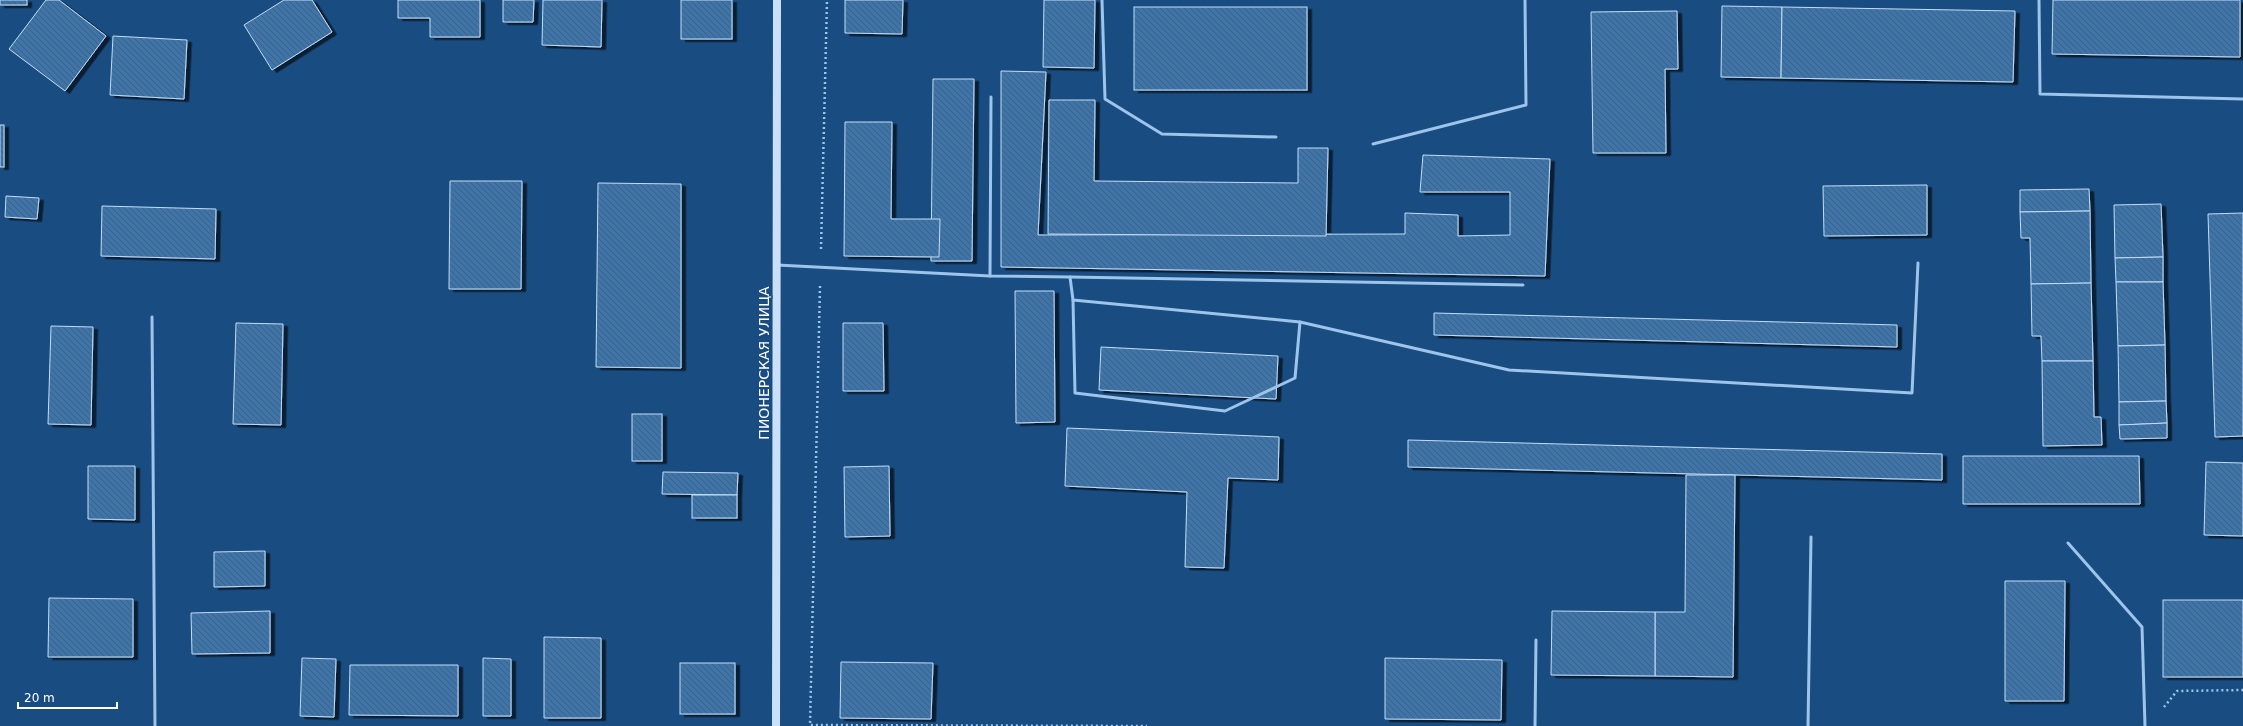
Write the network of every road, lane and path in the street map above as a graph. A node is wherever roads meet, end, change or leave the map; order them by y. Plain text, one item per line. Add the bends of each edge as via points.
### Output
1 (777, 0) edge
2 (827, 0) edge
3 (1102, 0) edge
4 (1525, 0) edge
5 (2039, 0) edge
6 (991, 98) dead end
7 (2243, 99) edge
8 (1276, 137) dead end
9 (1372, 144) dead end
10 (1918, 263) dead end
11 (777, 265) junction
12 (821, 267) junction
13 (990, 276) junction
14 (1070, 277) junction
15 (1523, 285) dead end
16 (1073, 300) junction
17 (152, 316) dead end
18 (1300, 322) junction
19 (1811, 537) dead end
20 (2068, 543) dead end
21 (1536, 640) dead end
22 (2243, 690) edge
23 (2163, 708) dead end
24 (810, 725) edge
25 (155, 726) edge
26 (776, 726) edge
27 (1147, 726) edge
28 (1535, 726) edge
29 (1808, 726) edge
30 (2145, 726) edge

1 - 11 street, ПИОНЕРСКАЯ УЛИЦА
2 - 12 path
3 - 8 lane via 1105,99 1162,134
4 - 9 lane via 1526,105
5 - 7 lane via 2040,94
6 - 13 lane
10 - 18 lane via 1912,393 1509,370
11 - 12 lane
11 - 26 street, ПИОНЕРСКАЯ УЛИЦА
12 - 13 lane
12 - 24 path
13 - 14 lane
14 - 15 lane
14 - 16 lane
16 - 18 lane
16 - 18 lane via 1075,393 1225,411 1295,378
17 - 25 lane
19 - 29 lane
20 - 30 lane via 2142,627
21 - 28 lane
22 - 23 path via 2177,690
24 - 27 path

